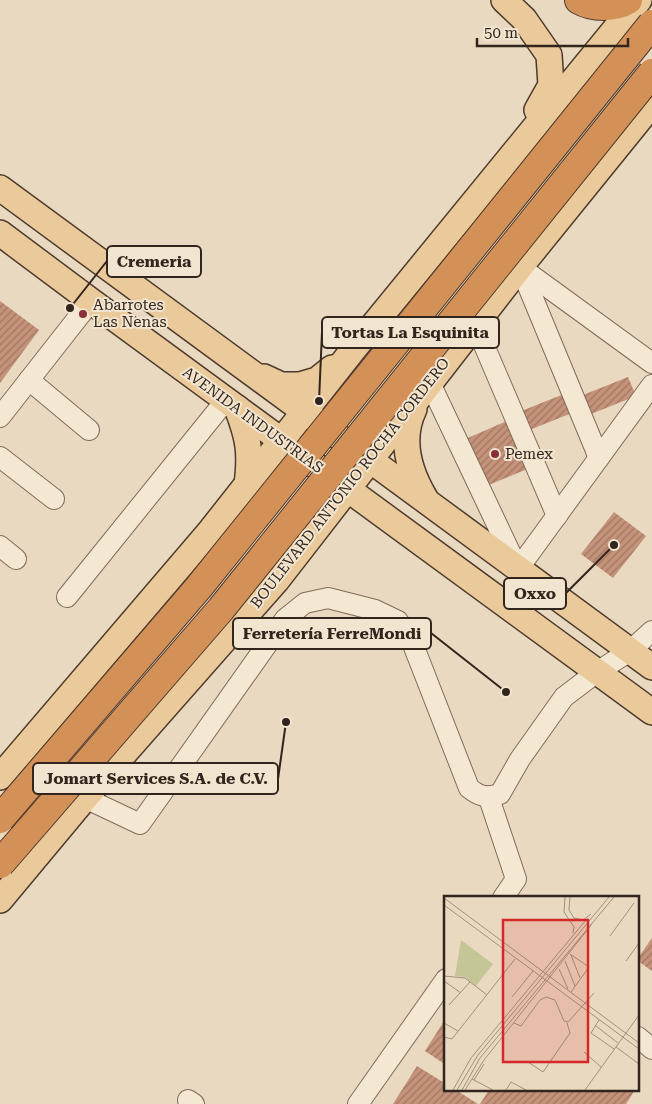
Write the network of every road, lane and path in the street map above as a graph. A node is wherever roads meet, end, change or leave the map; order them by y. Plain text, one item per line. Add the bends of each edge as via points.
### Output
1 (504, 0) edge
2 (578, 0) edge
3 (628, 0) edge
4 (639, 0) edge
5 (652, 24) edge
6 (652, 74) edge
7 (652, 104) edge
8 (515, 151) junction
9 (0, 188) edge
10 (0, 233) edge
11 (520, 267) junction
12 (91, 301) junction
13 (476, 324) junction
14 (353, 350) junction
15 (652, 363) edge
16 (246, 369) junction
17 (29, 380) junction
18 (652, 385) edge
19 (425, 389) junction
20 (232, 404) junction
21 (304, 412) junction
22 (0, 416) edge
23 (89, 430) dead end
24 (281, 440) junction
25 (0, 457) edge
26 (599, 458) junction
27 (370, 460) junction
28 (247, 485) junction
29 (347, 490) junction
30 (54, 499) dead end
31 (440, 512) junction
32 (557, 516) junction
33 (399, 527) junction
34 (211, 530) junction
35 (312, 535) junction
36 (0, 546) edge
37 (16, 559) dead end
38 (518, 569) junction
39 (277, 580) junction
40 (67, 597) dead end
41 (652, 631) edge
42 (630, 651) junction
43 (652, 667) edge
44 (597, 672) junction
45 (652, 712) edge
46 (0, 777) edge
47 (86, 798) junction
48 (489, 798) junction
49 (0, 819) edge
50 (0, 864) edge
51 (504, 896) edge
52 (0, 900) edge
53 (444, 982) edge
54 (640, 1039) edge
55 (652, 1049) edge
56 (358, 1104) edge

1 - 8 main road via 524,19 549,55 550,85
2 - 3 highway via 588,5 619,5
4 - 8 main road
5 - 49 highway, bridge via 199,588
6 - 50 highway, BOULEVARD ANTONIO ROCHA CORDERO, bridge via 221,609
7 - 11 main road, BOULEVARD ANTONIO ROCHA CORDERO
8 - 14 main road
9 - 16 main road
10 - 12 main road, AVENIDA INDUSTRIAS
11 - 13 main road, BOULEVARD ANTONIO ROCHA CORDERO
11 - 15 street
11 - 26 street
12 - 17 street
12 - 20 main road, AVENIDA INDUSTRIAS
13 - 19 main road, BOULEVARD ANTONIO ROCHA CORDERO
13 - 32 street
14 - 16 main road via 317,380 300,385 281,385
14 - 19 main road via 351,385 365,404 391,411
14 - 21 main road
16 - 21 main road
17 - 22 street
17 - 23 street
18 - 26 street
19 - 27 main road, BOULEVARD ANTONIO ROCHA CORDERO
19 - 31 main road via 409,418 406,451 418,486 427,501
19 - 38 street
20 - 24 main road, AVENIDA INDUSTRIAS
20 - 28 main road via 249,444
20 - 40 street
21 - 24 main road
21 - 27 main road
24 - 28 main road
24 - 29 main road, AVENIDA INDUSTRIAS
25 - 30 street
26 - 32 street
27 - 29 main road, BOULEVARD ANTONIO ROCHA CORDERO
27 - 31 main road
28 - 34 main road
29 - 33 main road, AVENIDA INDUSTRIAS
29 - 35 main road, BOULEVARD ANTONIO ROCHA CORDERO
31 - 38 main road
32 - 38 street
33 - 35 main road via 365,516 347,516
33 - 44 main road, AVENIDA INDUSTRIAS
34 - 39 main road via 237,510 258,509 268,514 277,521 285,542
34 - 46 main road
35 - 39 main road, BOULEVARD ANTONIO ROCHA CORDERO
36 - 37 street
38 - 42 main road
39 - 47 main road, BOULEVARD ANTONIO ROCHA CORDERO
41 - 42 street
42 - 43 main road
42 - 44 street
44 - 45 main road, AVENIDA INDUSTRIAS
44 - 48 street via 564,697 520,759 500,794
47 - 48 street via 140,824 285,618 305,603 328,598 375,610 398,621 412,642 469,788
47 - 52 main road, BOULEVARD ANTONIO ROCHA CORDERO
48 - 51 street via 516,879
53 - 56 street
54 - 55 street

